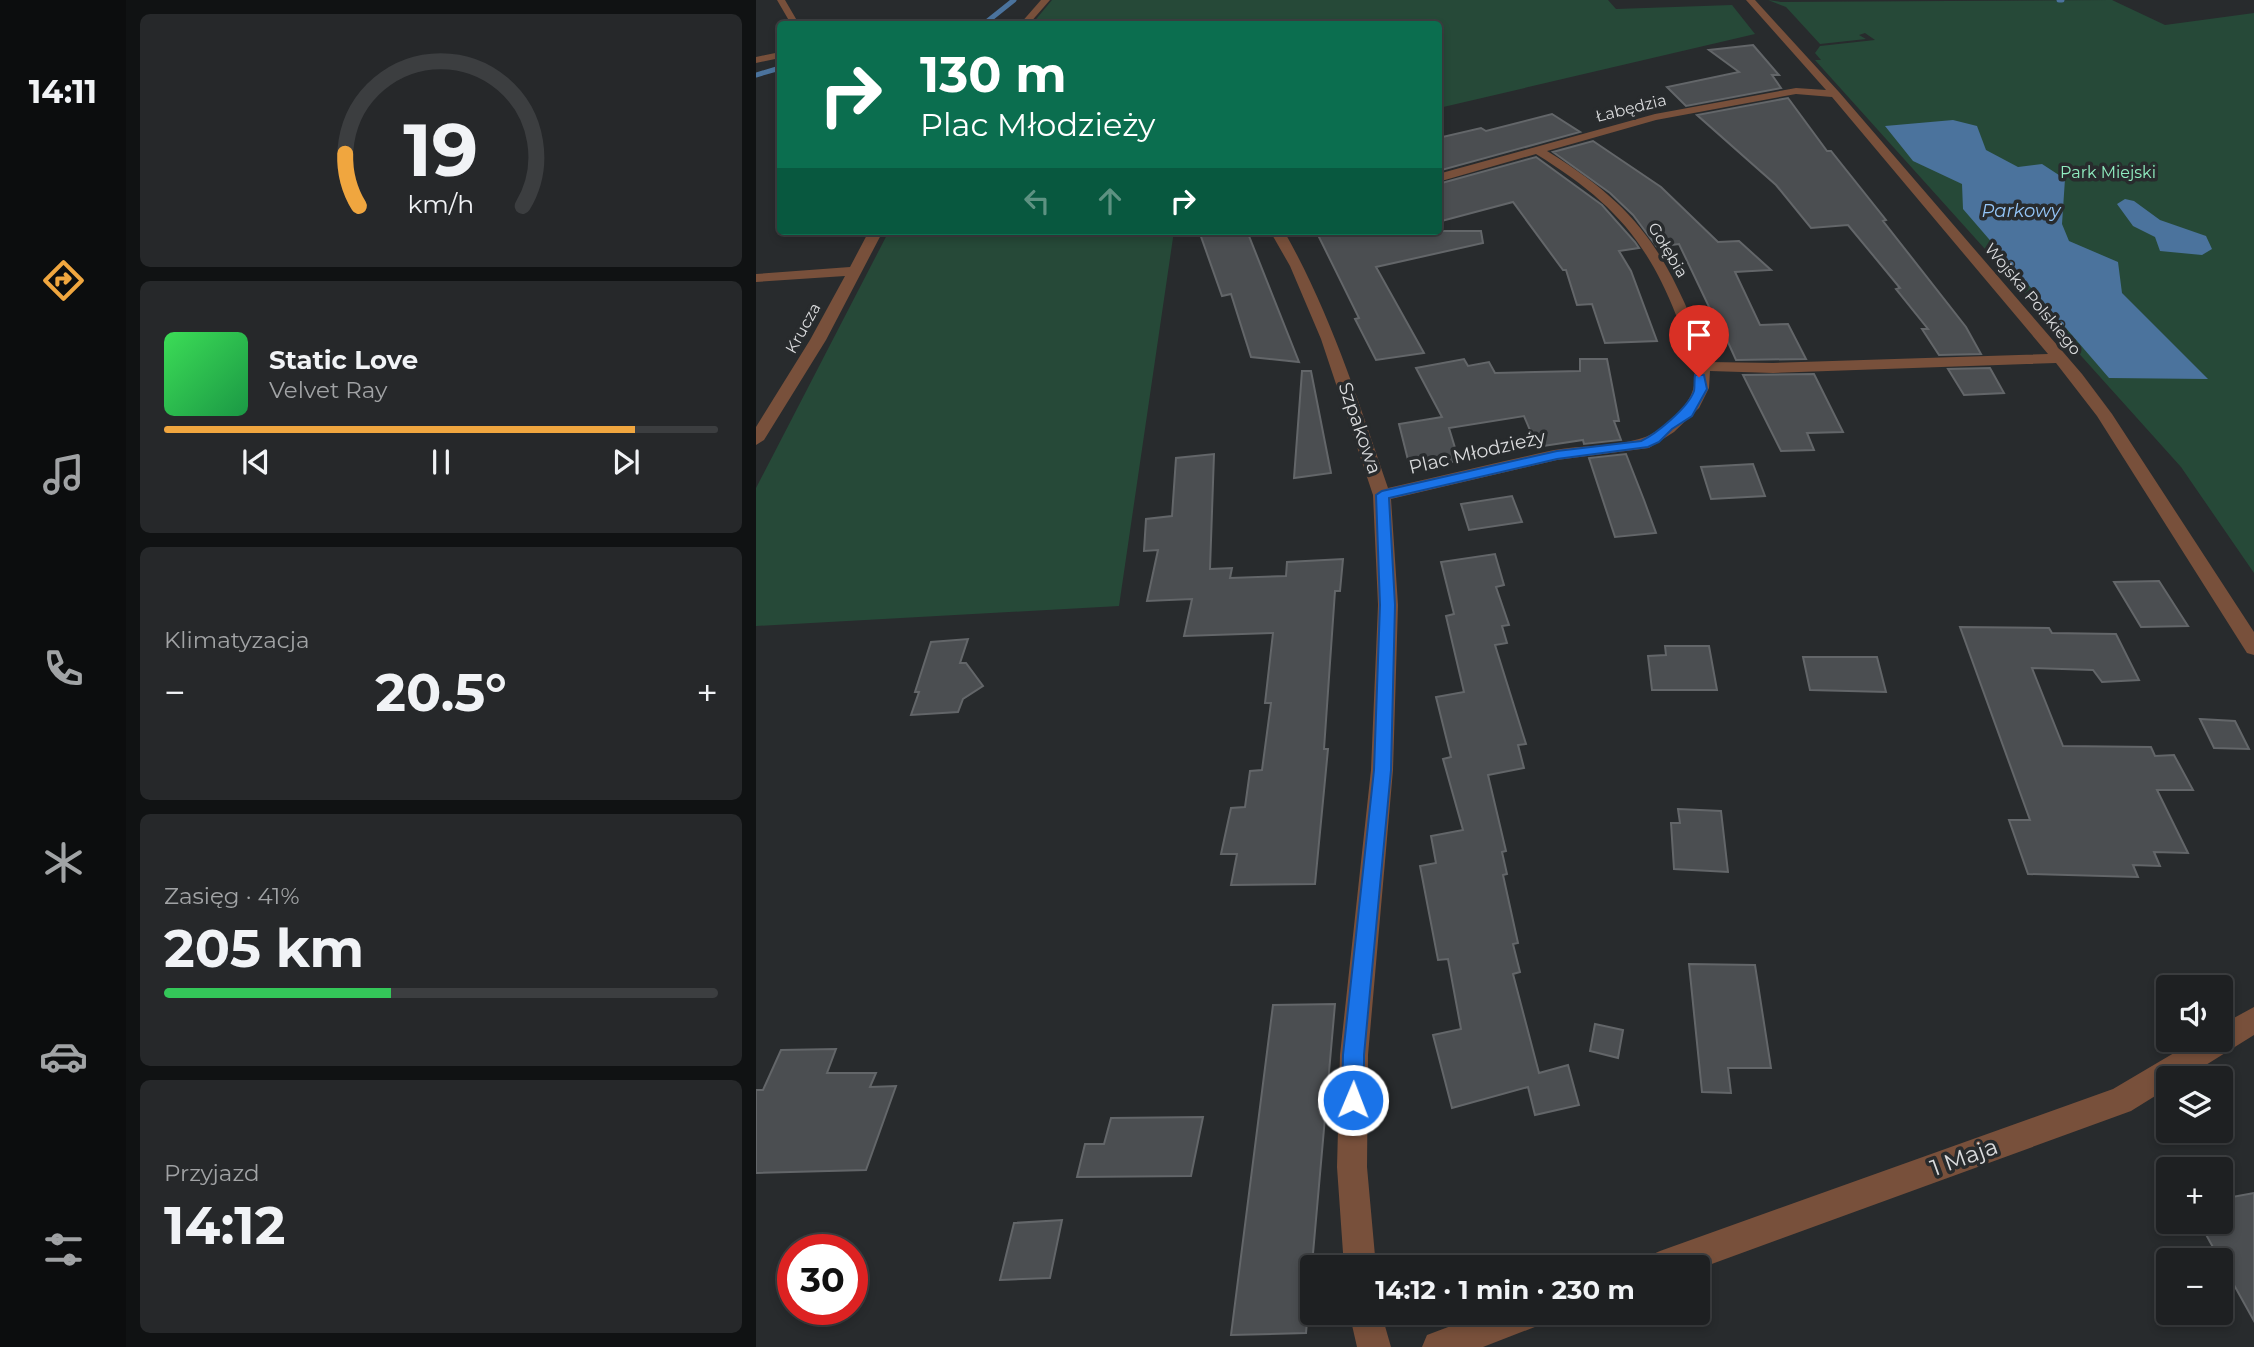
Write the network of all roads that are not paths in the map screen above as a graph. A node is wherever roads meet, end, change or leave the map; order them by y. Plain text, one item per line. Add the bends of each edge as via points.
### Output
1 (781, 0) edge
2 (1046, 0) edge
3 (1750, 0) edge
4 (793, 21) edge
5 (1027, 21) edge
6 (777, 56) edge
7 (756, 60) edge
8 (1835, 94) junction
9 (1538, 150) junction
10 (1442, 177) edge
11 (874, 235) edge
12 (1279, 235) edge
13 (854, 271) junction
14 (756, 278) edge
15 (2059, 358) junction
16 (1703, 366) junction
17 (756, 440) edge
18 (1382, 495) junction
19 (2254, 648) edge
20 (2254, 1020) edge
21 (1359, 1255) edge
22 (1693, 1255) edge
23 (1368, 1325) edge
24 (1499, 1325) edge
25 (1374, 1347) edge
26 (1439, 1347) edge

1 - 4 street
2 - 5 street
3 - 8 street, Wojska Polskiego
6 - 7 street
8 - 9 street, Łabędzia via 1796,91 1744,99 1655,117
8 - 15 street, Wojska Polskiego
9 - 10 street, Łabędzia
9 - 16 street, Gołębia via 1594,188 1638,231 1668,280
11 - 13 street, Krucza
12 - 18 street, Szpakowa via 1329,339
13 - 14 street
13 - 17 street, Krucza
15 - 16 street via 1773,368
15 - 19 street, Wojska Polskiego via 2104,414
16 - 18 street, Plac Młodzieży via 1701,389 1688,413 1643,444 1557,455
18 - 21 street, Szpakowa via 1388,605 1382,770 1353,1055 1352,1167
20 - 22 street, 1 Maja via 2120,1101
23 - 25 street
24 - 26 street

